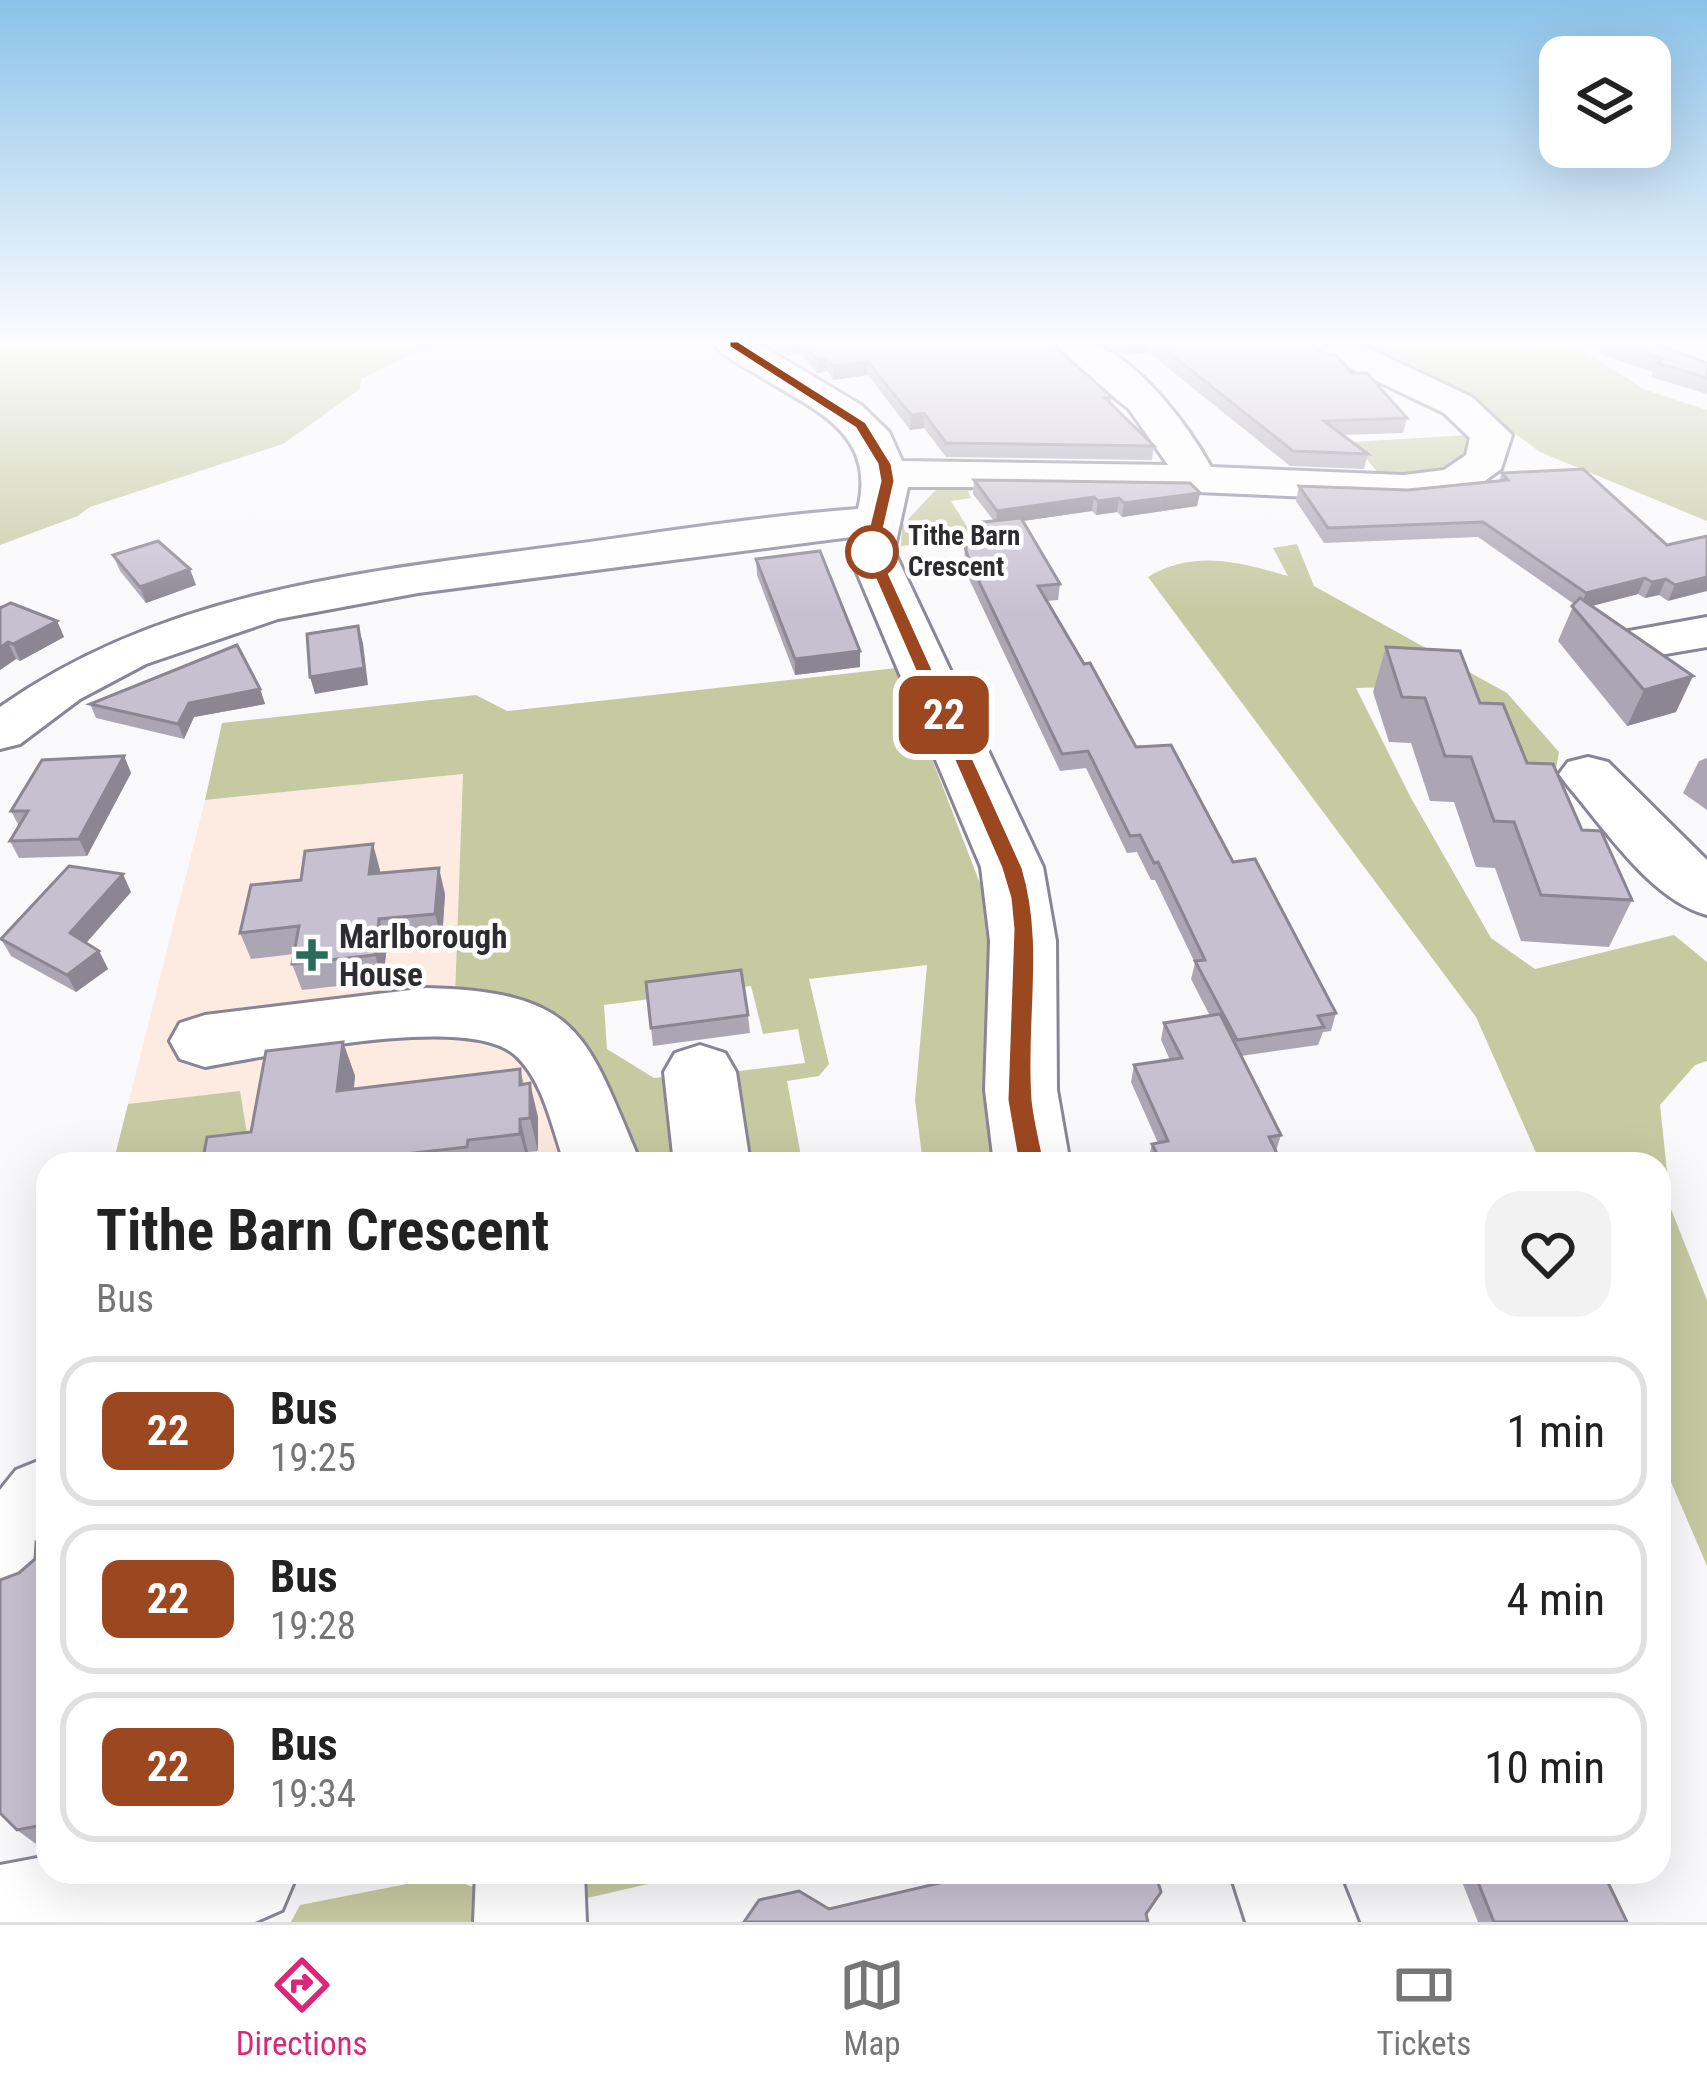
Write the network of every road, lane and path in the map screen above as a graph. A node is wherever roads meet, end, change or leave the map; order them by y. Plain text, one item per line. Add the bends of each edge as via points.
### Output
1 (868, 434) edge
2 (1174, 434) edge
3 (1490, 434) edge
4 (1197, 480) junction
5 (881, 497) junction
6 (1707, 632) edge
7 (1630, 645) edge
8 (0, 732) edge
9 (1615, 803) dead end
10 (1707, 893) edge
11 (205, 1041) dead end
12 (700, 1072) dead end
13 (598, 1152) edge
14 (710, 1152) edge
15 (1030, 1152) edge
16 (36, 1518) edge
17 (0, 1555) edge
18 (175, 1884) edge
19 (530, 1884) edge
20 (1288, 1884) edge
21 (0, 1921) edge
22 (530, 1922) edge
23 (1302, 1922) edge

1 - 5 street
2 - 4 street
3 - 4 street via 1486,460 1456,482 1430,487
4 - 5 street via 1083,474
5 - 8 street via 202,624 106,662 36,701
5 - 15 street via 871,551 1021,898 1020,1100
6 - 7 street
9 - 10 street
11 - 13 street via 437,1011 503,1016 533,1031 558,1058
12 - 14 street
16 - 17 street
18 - 21 street
19 - 22 street
20 - 23 street

